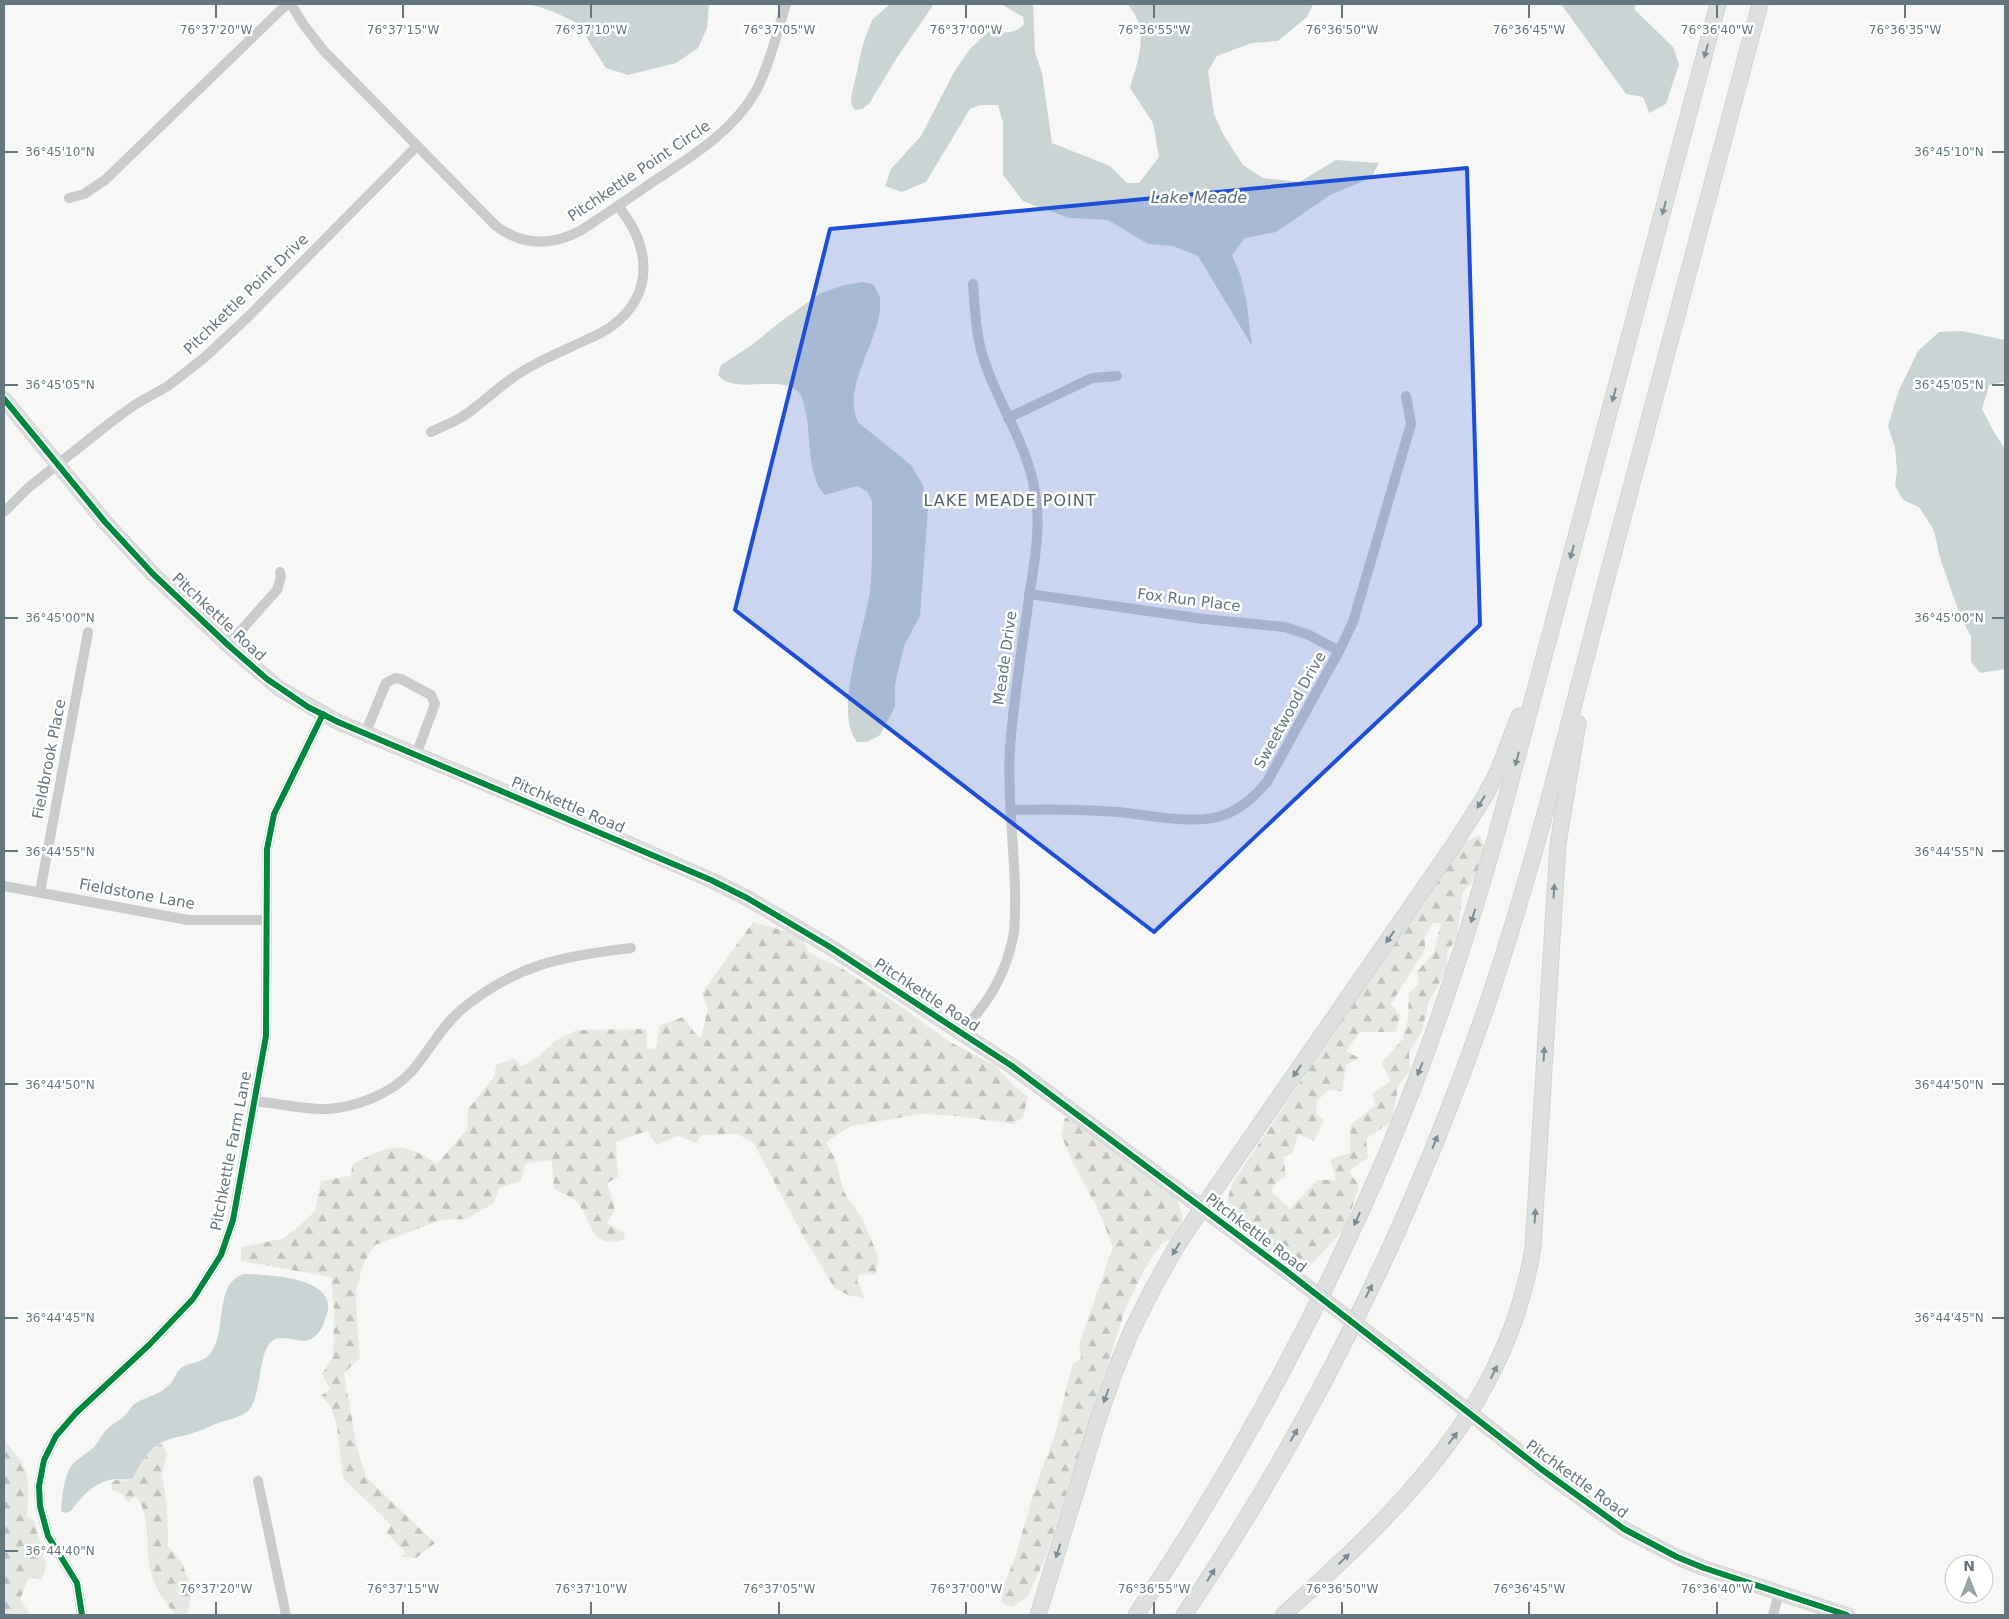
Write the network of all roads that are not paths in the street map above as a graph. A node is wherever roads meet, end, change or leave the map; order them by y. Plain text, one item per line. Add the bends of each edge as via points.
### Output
1 (287, 4) edge
2 (291, 4) edge
3 (786, 4) edge
4 (1718, 4) edge
5 (1760, 4) edge
6 (417, 146) junction
7 (69, 198) dead end
8 (618, 206) junction
9 (973, 284) dead end
10 (1118, 376) dead end
11 (1406, 396) dead end
12 (4, 399) edge
13 (1008, 418) junction
14 (431, 432) dead end
15 (58, 466) junction
16 (4, 512) edge
17 (280, 572) dead end
18 (1029, 594) junction
19 (1552, 628) junction
20 (1593, 630) junction
21 (88, 632) dead end
22 (228, 645) junction
23 (1339, 651) junction
24 (322, 714) junction
25 (365, 734) junction
26 (416, 755) junction
27 (1011, 810) junction
28 (4, 886) edge
29 (40, 892) junction
30 (266, 920) junction
31 (631, 948) dead end
32 (961, 1032) junction
33 (255, 1101) junction
34 (1202, 1208) junction
35 (1470, 1414) junction
36 (258, 1481) dead end
37 (1779, 1593) junction
38 (82, 1615) edge
39 (286, 1615) edge
40 (1038, 1615) edge
41 (1136, 1615) edge
42 (1184, 1615) edge
43 (1282, 1615) edge
44 (1772, 1615) edge
45 (1848, 1615) edge

1 - 7 street via 105,180 84,194
2 - 6 street, Pitchkettle Point Circle via 324,51
3 - 8 street, Pitchkettle Point Circle via 764,73 745,107 721,133
4 -> 19 highway
5 - 20 highway
6 - 8 street, Pitchkettle Point Circle via 496,226 518,239 542,242 568,237
6 - 15 street, Pitchkettle Point Drive via 210,353 168,386 111,422
8 - 14 street via 634,228 644,259 639,293 623,316 599,334 523,371 460,418
9 - 13 street, Meade Drive via 980,349
10 - 13 street via 1092,378
11 - 23 street, Sweetwood Drive via 1411,424 1353,622
12 - 15 main road, Pitchkettle Road
13 - 18 street, Meade Drive via 1028,464 1035,492 1037,537
15 - 16 street, Pitchkettle Point Drive via 28,488
15 - 22 main road, Pitchkettle Road via 153,574
17 - 22 street via 277,590
18 - 23 street, Fox Run Place via 1285,627 1308,634
18 - 27 street, Meade Drive via 1013,710
19 -> 34 highway via 1511,739 1485,796
19 -> 41 highway via 1477,902 1421,1067 1387,1152 1350,1236 1282,1372 1212,1497
35 -> 20 highway via 1511,1334 1531,1255 1558,844
42 -> 20 highway via 1234,1538 1306,1414 1376,1276 1424,1170 1466,1063 1509,935
21 - 29 street, Fieldbrook Place
22 - 24 main road, Pitchkettle Road via 280,689
23 - 27 street, Sweetwood Drive via 1267,782 1253,798 1234,811 1217,817 1191,819 1055,808
24 - 25 main road, Pitchkettle Road
24 - 30 street, Pitchkettle Farm Lane via 274,814 267,849
25 - 26 main road, Pitchkettle Road
25 - 26 street via 386,683 395,678 401,679 431,695 435,704
26 - 32 main road, Pitchkettle Road via 624,842 747,898 830,947
27 - 32 street, Meade Drive via 1015,921 1011,950 999,980
28 - 29 street, Fieldstone Lane
29 - 30 street, Fieldstone Lane via 188,920
30 - 33 street, Pitchkettle Farm Lane via 266,1036
31 - 33 street via 554,960 524,970 499,984 462,1010 441,1031 411,1072 378,1097 325,1109
32 - 34 main road, Pitchkettle Road via 1012,1066
33 - 38 street, Pitchkettle Farm Lane via 233,1220 221,1255 193,1300 76,1414 56,1436 44,1460 40,1506 48,1536 77,1583
34 - 35 main road, Pitchkettle Road, bridge
34 -> 40 highway via 1152,1290 1118,1363
35 - 37 main road, Pitchkettle Road via 1624,1529 1677,1557
43 -> 35 highway via 1378,1525
36 - 39 street
37 - 44 street
37 - 45 main road, Pitchkettle Road

